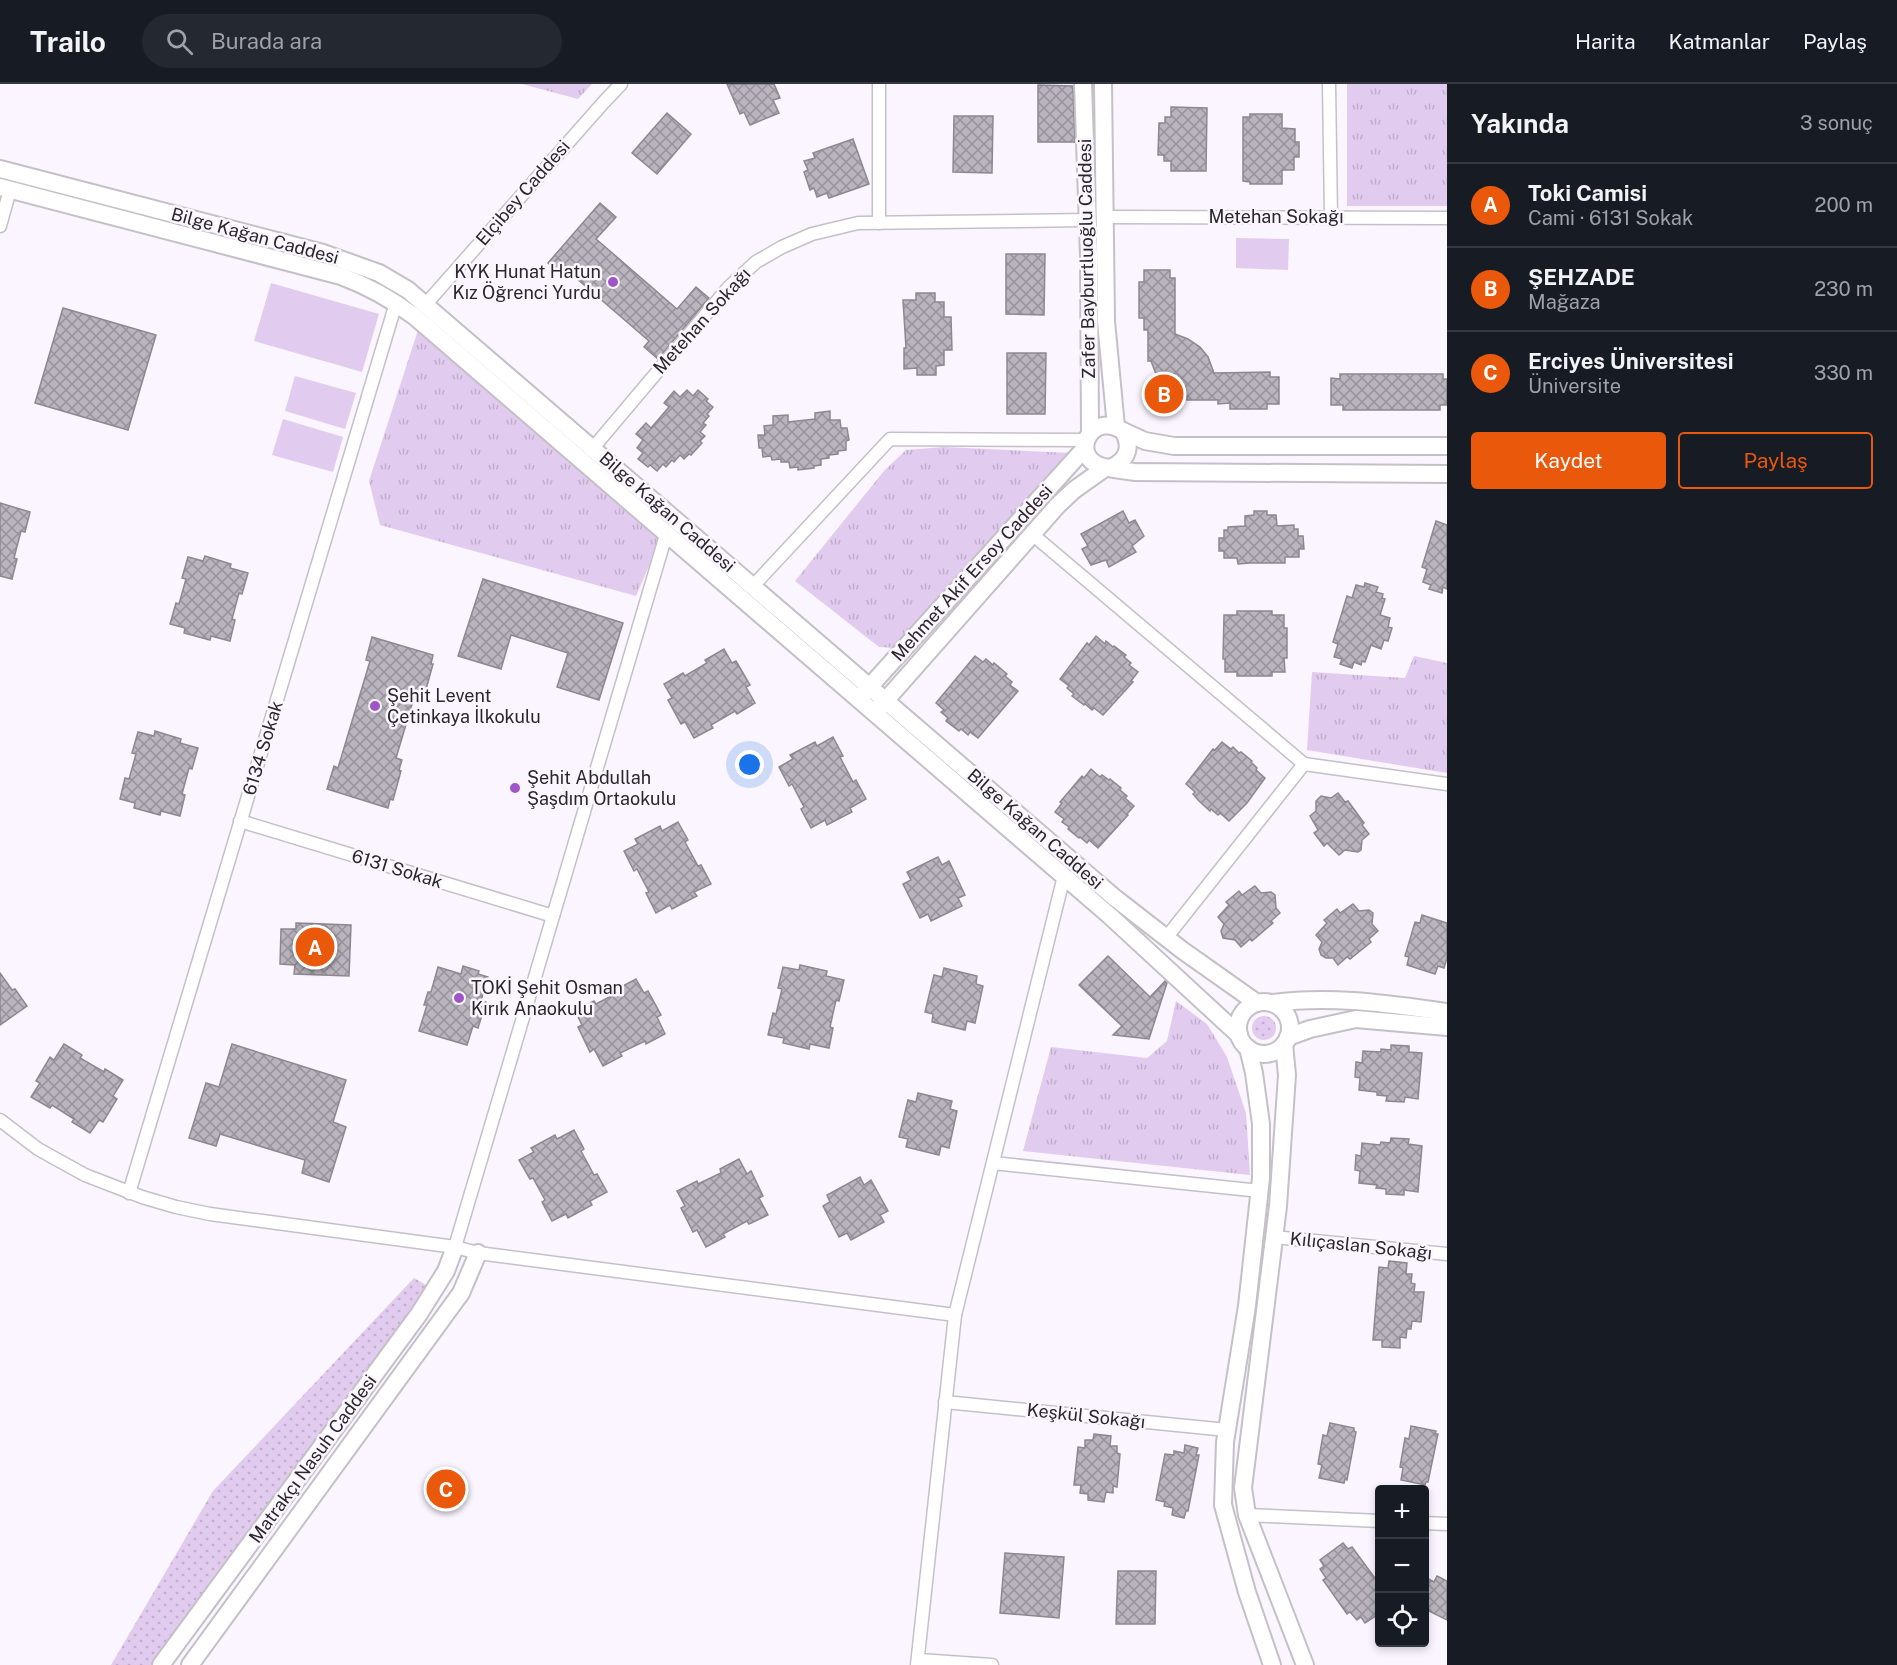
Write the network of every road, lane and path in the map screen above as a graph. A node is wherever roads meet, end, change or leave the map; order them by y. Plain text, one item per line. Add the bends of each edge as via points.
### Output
1 (621, 84) edge
2 (879, 84) edge
3 (1083, 84) edge
4 (1103, 84) edge
5 (1329, 84) edge
6 (0, 170) edge
7 (5, 188) edge
8 (1331, 218) junction
9 (1447, 218) edge
10 (1096, 219) junction
11 (879, 223) junction
12 (0, 226) edge
13 (396, 303) junction
14 (426, 304) junction
15 (1120, 429) junction
16 (1087, 440) junction
17 (1447, 446) edge
18 (593, 448) junction
19 (1108, 467) junction
20 (1447, 474) edge
21 (1032, 534) junction
22 (666, 535) junction
23 (753, 586) junction
24 (870, 686) junction
25 (858, 699) junction
26 (885, 700) junction
27 (874, 714) junction
28 (1304, 764) junction
29 (1447, 784) edge
30 (240, 821) junction
31 (1064, 876) junction
32 (553, 916) junction
33 (1166, 938) junction
34 (1265, 1003) junction
35 (1447, 1012) edge
36 (1447, 1027) edge
37 (1243, 1041) junction
38 (1286, 1041) junction
39 (0, 1120) edge
40 (993, 1163) junction
41 (1260, 1191) junction
42 (129, 1192) junction
43 (1274, 1237) junction
44 (455, 1247) junction
45 (478, 1253) junction
46 (1447, 1254) edge
47 (955, 1315) junction
48 (945, 1402) junction
49 (1227, 1430) junction
50 (1247, 1515) junction
51 (1375, 1521) edge
52 (1429, 1523) edge
53 (1447, 1524) edge
54 (918, 1662) edge
55 (161, 1665) edge
56 (190, 1665) edge
57 (992, 1665) edge
58 (1272, 1665) edge
59 (1305, 1665) edge

1 - 14 street, Elçibey Caddesi
2 - 11 street
3 - 10 street, Zafer Bayburtluoğlu Caddesi
4 - 10 street, Zafer Bayburtluoğlu Caddesi
5 - 8 street
6 - 14 street, Bilge Kağan Caddesi via 323,253 380,273
7 - 12 street
7 - 13 street, Bilge Kağan Caddesi via 341,276
8 - 9 street, Metehan Sokağı
8 - 10 street, Metehan Sokağı
10 - 11 street, Metehan Sokağı
10 - 15 street, Zafer Bayburtluoğlu Caddesi
10 - 16 street, Zafer Bayburtluoğlu Caddesi
11 - 18 street, Metehan Sokağı via 858,223 812,234 756,262 728,288
13 - 22 street, Bilge Kağan Caddesi
13 - 30 street, 6134 Sokak
14 - 18 street, Bilge Kağan Caddesi
15 - 16 street via 1102,425
15 - 17 street via 1145,441 1174,446
15 - 19 street via 1128,452 1119,464
16 - 19 street via 1092,461
16 - 23 street via 890,439
16 - 24 street, Mehmet Akif Ersoy Caddesi
18 - 23 street, Bilge Kağan Caddesi
19 - 20 street via 1134,472
19 - 21 street, Mehmet Akif Ersoy Caddesi via 1074,490
21 - 26 street, Mehmet Akif Ersoy Caddesi
21 - 28 street
22 - 25 street, Bilge Kağan Caddesi
22 - 32 street
23 - 24 street, Bilge Kağan Caddesi
24 - 25 street, Mehmet Akif Ersoy Caddesi
24 - 26 street, Bilge Kağan Caddesi
25 - 27 street, Bilge Kağan Caddesi
26 - 27 street, Mehmet Akif Ersoy Caddesi
26 - 33 street, Bilge Kağan Caddesi
27 - 31 street, Bilge Kağan Caddesi
28 - 29 street
28 - 33 street
30 - 32 street, 6131 Sokak
30 - 42 street, 6134 Sokak
31 - 37 street, Bilge Kağan Caddesi via 1189,987
31 - 40 street
32 - 44 street
33 - 34 street, Bilge Kağan Caddesi
34 - 35 street via 1345,999
34 - 37 street via 1250,1006 1239,1018
34 - 38 street via 1280,1007 1289,1021
36 - 38 street via 1356,1018 1310,1029
37 - 38 street via 1263,1054 1271,1053
37 - 41 street via 1255,1082 1261,1124
38 - 43 street via 1287,1075
39 - 42 street via 61,1163
40 - 41 street
40 - 47 street
41 - 49 street
42 - 44 street via 210,1214
43 - 46 street, Kılıçaslan Sokağı
43 - 50 street via 1245,1467
44 - 45 street
44 - 55 street, Matrakçı Nasuh Caddesi via 446,1271 419,1314
45 - 47 street
45 - 56 street, Matrakçı Nasuh Caddesi via 461,1293
47 - 48 street
48 - 49 street, Keşkül Sokağı
48 - 54 street
49 - 58 street via 1223,1505
50 - 51 street
50 - 59 street
52 - 53 street
54 - 57 street

